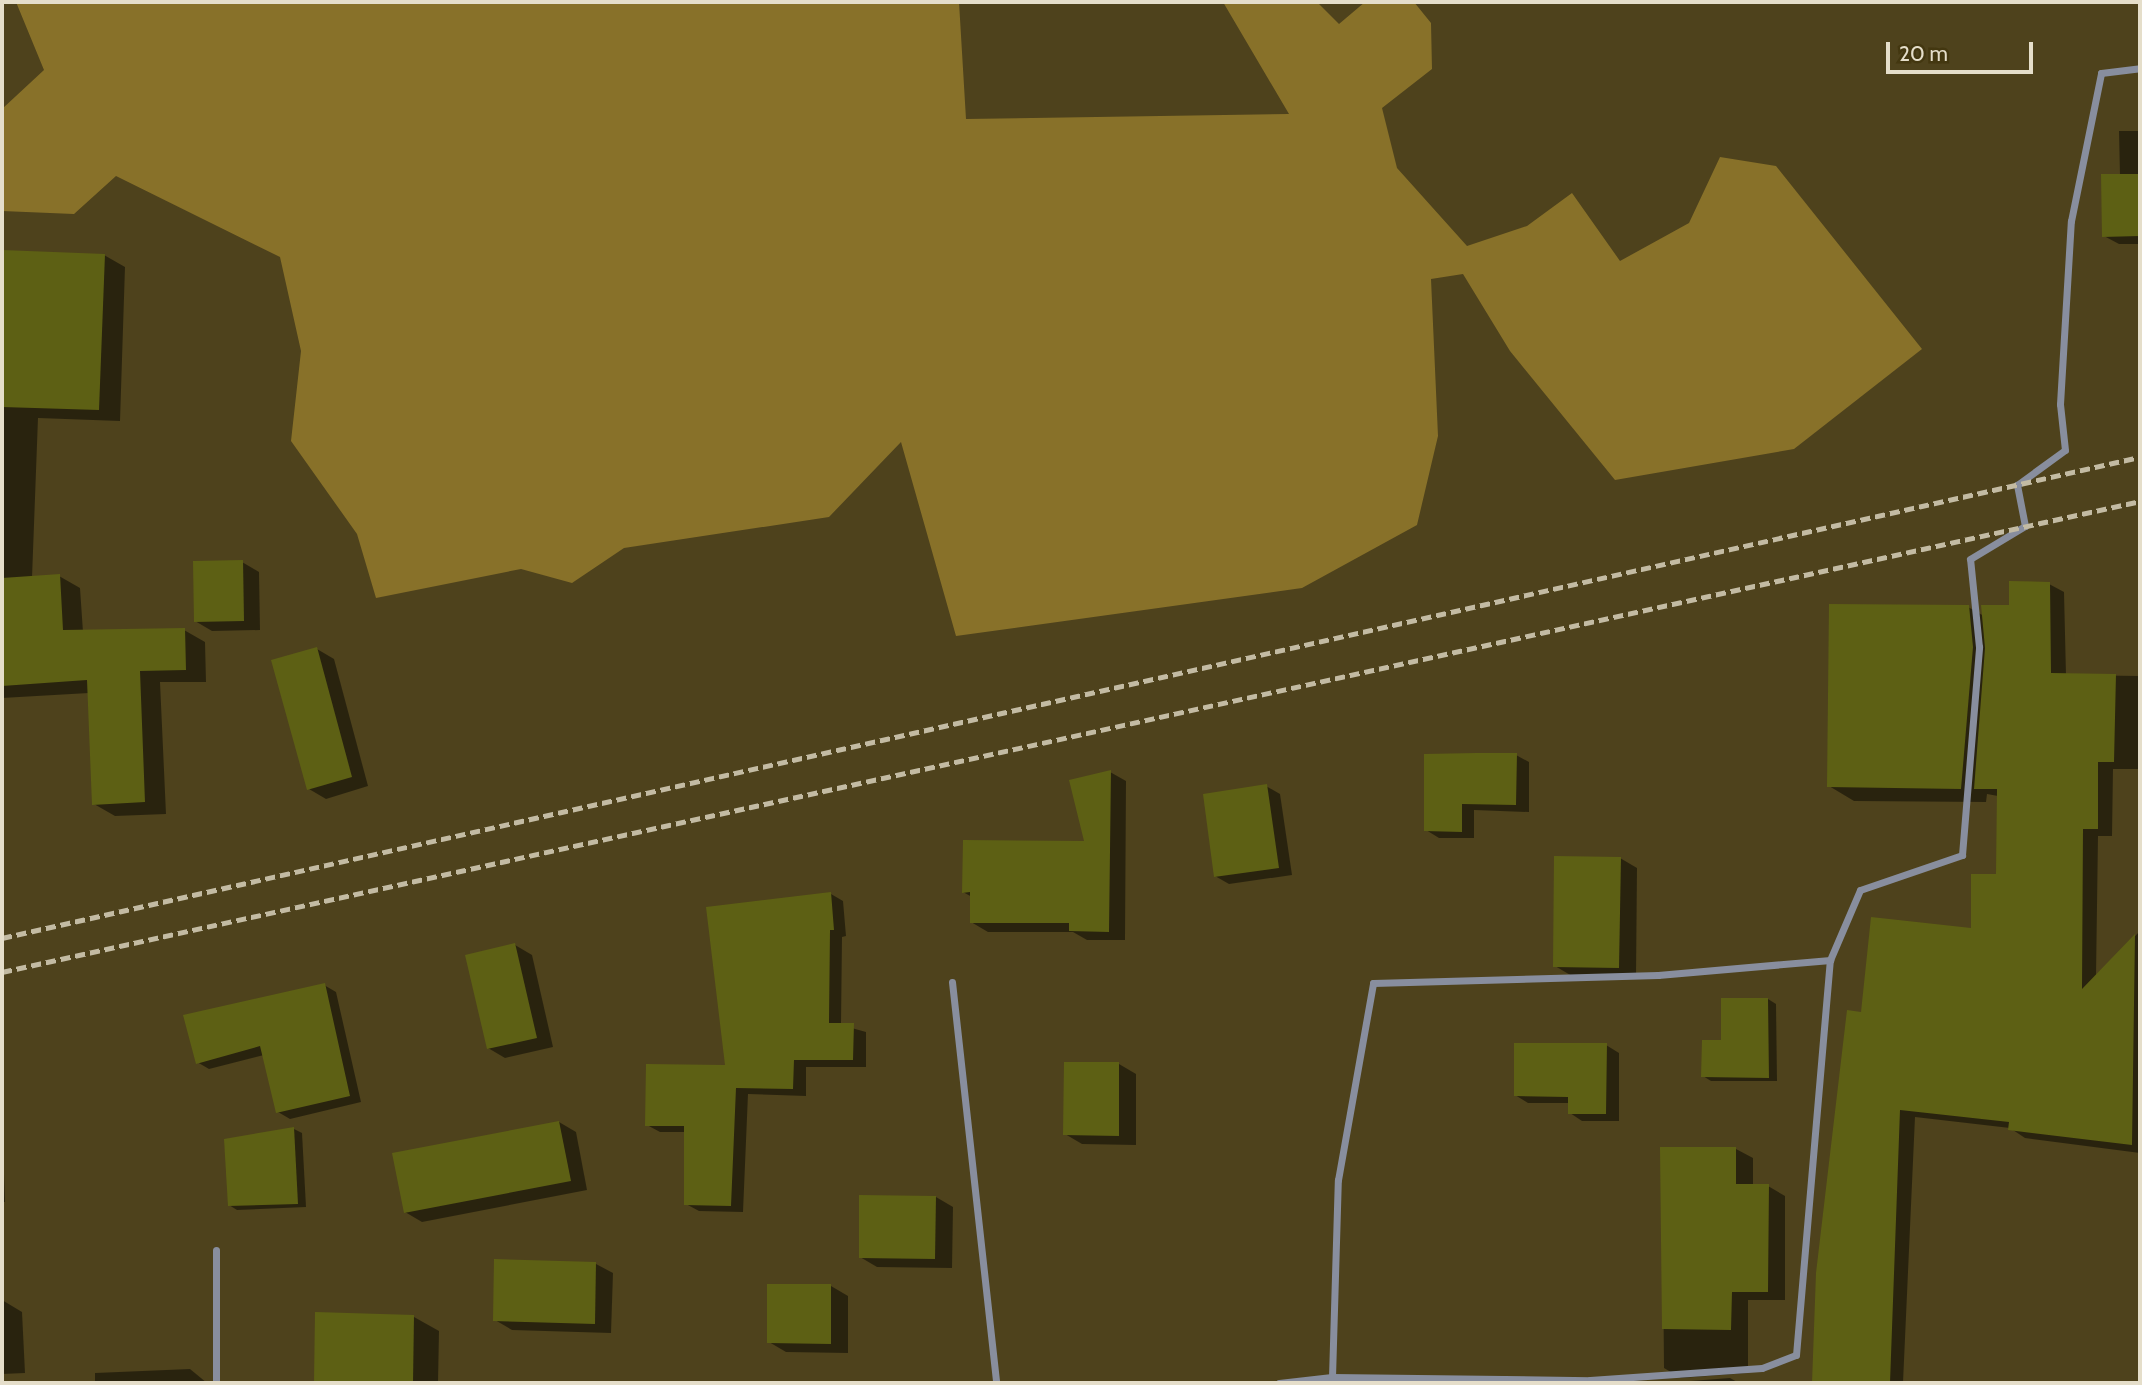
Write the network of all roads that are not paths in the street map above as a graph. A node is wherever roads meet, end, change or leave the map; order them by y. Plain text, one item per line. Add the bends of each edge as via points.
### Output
1 (2140, 68) edge
2 (1829, 960) junction
3 (952, 982) dead end
4 (216, 1250) dead end
5 (1332, 1377) junction
6 (216, 1383) edge
7 (996, 1383) edge
8 (1279, 1383) edge

1 - 2 street via 2101,73 2074,207 2060,404 2065,450 2017,485 2025,526 1970,559 1979,648 1962,855 1860,890
2 - 5 street via 1658,975 1373,983 1338,1180
2 - 5 street via 1796,1355 1762,1368 1590,1380
3 - 7 street
4 - 6 street
5 - 8 street

